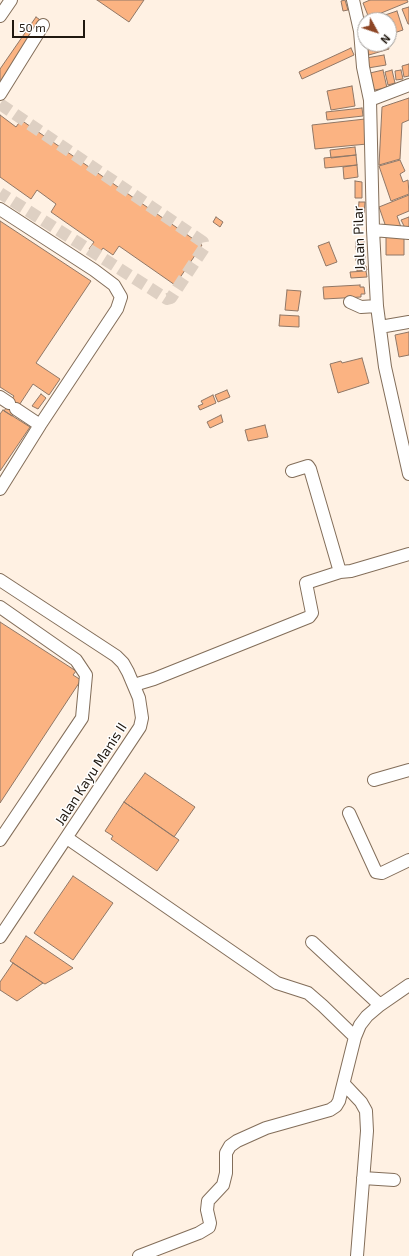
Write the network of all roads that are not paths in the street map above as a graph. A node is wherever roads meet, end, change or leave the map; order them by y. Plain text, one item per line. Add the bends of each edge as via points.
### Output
1 (11, 0) edge
2 (354, 0) edge
3 (0, 16) edge
4 (43, 25) dead end
5 (409, 85) edge
6 (0, 94) edge
7 (370, 100) junction
8 (0, 209) edge
9 (373, 230) junction
10 (409, 234) edge
11 (350, 302) dead end
12 (378, 306) junction
13 (409, 322) edge
14 (380, 327) junction
15 (8, 403) edge
16 (40, 425) junction
17 (292, 471) dead end
18 (409, 474) edge
19 (0, 489) edge
20 (409, 554) edge
21 (340, 572) junction
22 (0, 580) edge
23 (0, 607) edge
24 (134, 685) junction
25 (409, 770) edge
26 (374, 780) dead end
27 (349, 813) dead end
28 (67, 838) junction
29 (0, 840) edge
30 (409, 860) edge
31 (0, 937) edge
32 (312, 942) dead end
33 (409, 985) edge
34 (380, 1006) junction
35 (355, 1037) junction
36 (344, 1084) junction
37 (363, 1178) junction
38 (394, 1180) dead end
39 (139, 1256) edge
40 (357, 1256) edge

1 - 3 street
2 - 7 street, Jalan Pilar
4 - 6 street
5 - 7 street
7 - 9 street, Jalan Pilar
8 - 16 street via 94,270 114,285 121,297 117,309
9 - 10 street
9 - 12 street, Jalan Pilar
11 - 12 street via 362,307
12 - 14 street, Jalan Pilar
13 - 14 street
14 - 18 street, Jalan Pilar via 385,368
15 - 16 street
16 - 19 street
17 - 21 street via 308,466 310,468
20 - 21 street
21 - 24 street via 306,583 312,612 309,617
22 - 24 street, Jalan Kayu Manis II via 116,656 123,663
23 - 29 street via 76,660 86,676 82,718
24 - 28 street, Jalan Kayu Manis II via 141,709 140,727
25 - 26 street
27 - 30 street via 376,872 382,873
28 - 31 street, Jalan Kayu Manis II
28 - 35 street via 277,983 308,993
32 - 34 street
33 - 34 street
34 - 35 street via 367,1016
35 - 36 street
36 - 37 street via 366,1111
36 - 39 street via 339,1101 330,1110 266,1128 230,1146 226,1152 226,1173 222,1185 208,1201 209,1227
37 - 38 street
37 - 40 street

